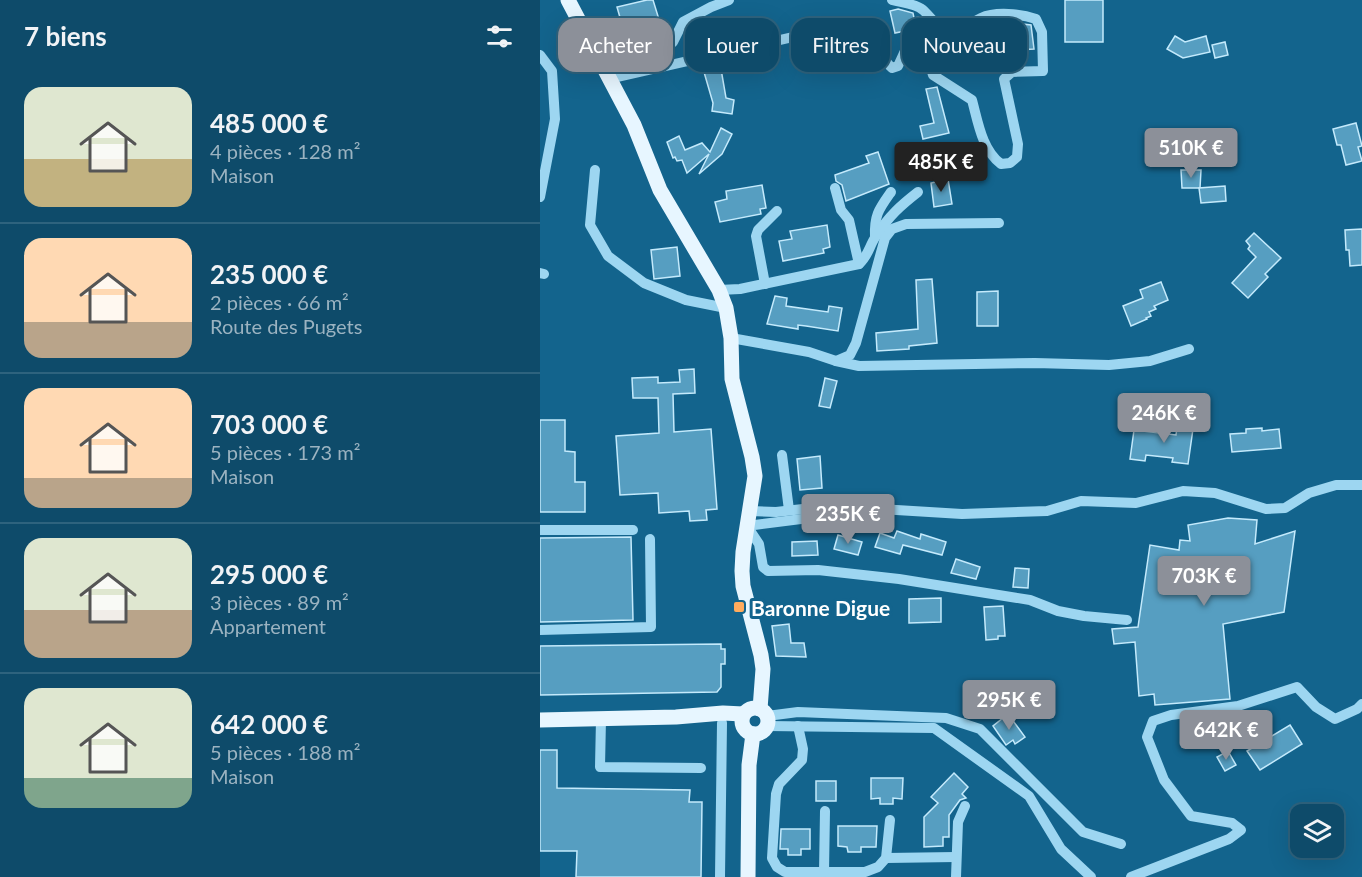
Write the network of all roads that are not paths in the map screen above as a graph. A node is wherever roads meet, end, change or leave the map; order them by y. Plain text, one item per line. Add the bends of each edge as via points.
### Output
1 (568, 0) edge
2 (729, 0) edge
3 (892, 0) edge
4 (577, 18) edge
5 (673, 42) edge
6 (540, 55) edge
7 (605, 72) edge
8 (609, 79) junction
9 (595, 170) dead end
10 (835, 189) dead end
11 (891, 192) dead end
12 (918, 192) dead end
13 (540, 197) edge
14 (777, 211) dead end
15 (999, 223) dead end
16 (875, 237) junction
17 (859, 264) junction
18 (765, 284) junction
19 (719, 290) junction
20 (726, 308) junction
21 (731, 338) junction
22 (1189, 349) dead end
23 (836, 362) junction
24 (782, 455) dead end
25 (1362, 485) edge
26 (821, 507) dead end
27 (789, 510) junction
28 (748, 519) junction
29 (540, 530) edge
30 (633, 530) dead end
31 (650, 538) dead end
32 (1127, 620) dead end
33 (540, 630) edge
34 (1362, 704) edge
35 (676, 717) junction
36 (765, 717) junction
37 (602, 719) junction
38 (540, 720) edge
39 (722, 723) junction
40 (746, 725) junction
41 (798, 726) junction
42 (701, 768) dead end
43 (965, 806) dead end
44 (825, 811) dead end
45 (890, 820) dead end
46 (1121, 844) dead end
47 (956, 857) junction
48 (886, 858) junction
49 (824, 872) junction
50 (720, 877) edge
51 (748, 877) edge
52 (956, 877) edge
53 (1091, 877) edge
54 (1131, 877) edge

1 - 4 main road
2 - 5 street via 683,22
3 - 8 street via 913,4 951,32 990,14 1036,19 1042,32 1043,71 1012,72 1004,79 1018,144 1017,157 1010,163 1001,164 993,158 972,100 933,75 921,46 910,46 898,66 892,68 871,30 864,25 854,23
6 - 13 street via 552,71 555,119
7 - 8 main road
8 - 19 main road via 634,125 660,190
9 - 20 street via 590,225 608,256 644,283 686,300
10 - 17 street via 841,210 849,220
11 - 16 street via 878,210
12 - 16 street via 894,211
14 - 18 street via 756,236
15 - 23 street via 906,224 892,229 885,238 856,343 850,356
16 - 17 street via 867,257
17 - 18 street
18 - 19 street
19 - 20 main road
20 - 21 main road
21 - 23 street via 809,352
21 - 28 main road via 732,380 755,476
22 - 23 street via 1150,361 1109,365 859,366
24 - 27 street
25 - 28 street via 1336,485 1309,493 1285,508 1266,509 1215,493 1183,491 1136,503 1081,501 1047,511 962,514 880,509
26 - 27 street
27 - 28 street
28 - 32 street via 759,544 763,567 768,571 818,570 899,579 1030,600 1083,616
28 - 36 main road via 743,586 762,662
29 - 30 street
31 - 33 street via 651,627
34 - 54 street via 1335,719 1316,707 1297,687 1238,706 1153,721 1147,737 1164,780 1191,816 1232,822 1241,830 1229,839
35 - 37 main road
35 - 39 main road
35 - 40 main road via 723,713
36 - 40 main road via 762,733
36 - 40 main road via 750,708
36 - 41 street
36 - 46 street via 798,712 946,718 980,729 1083,832
37 - 38 main road
37 - 42 street via 600,767
39 - 40 main road
39 - 50 street
40 - 51 main road
41 - 49 street via 802,760 779,784 772,858 785,872
41 - 53 street via 934,728 1029,796 1061,849
43 - 47 street via 958,822
44 - 49 street
45 - 48 street
47 - 48 street
47 - 52 street
48 - 49 street via 878,867 865,872

